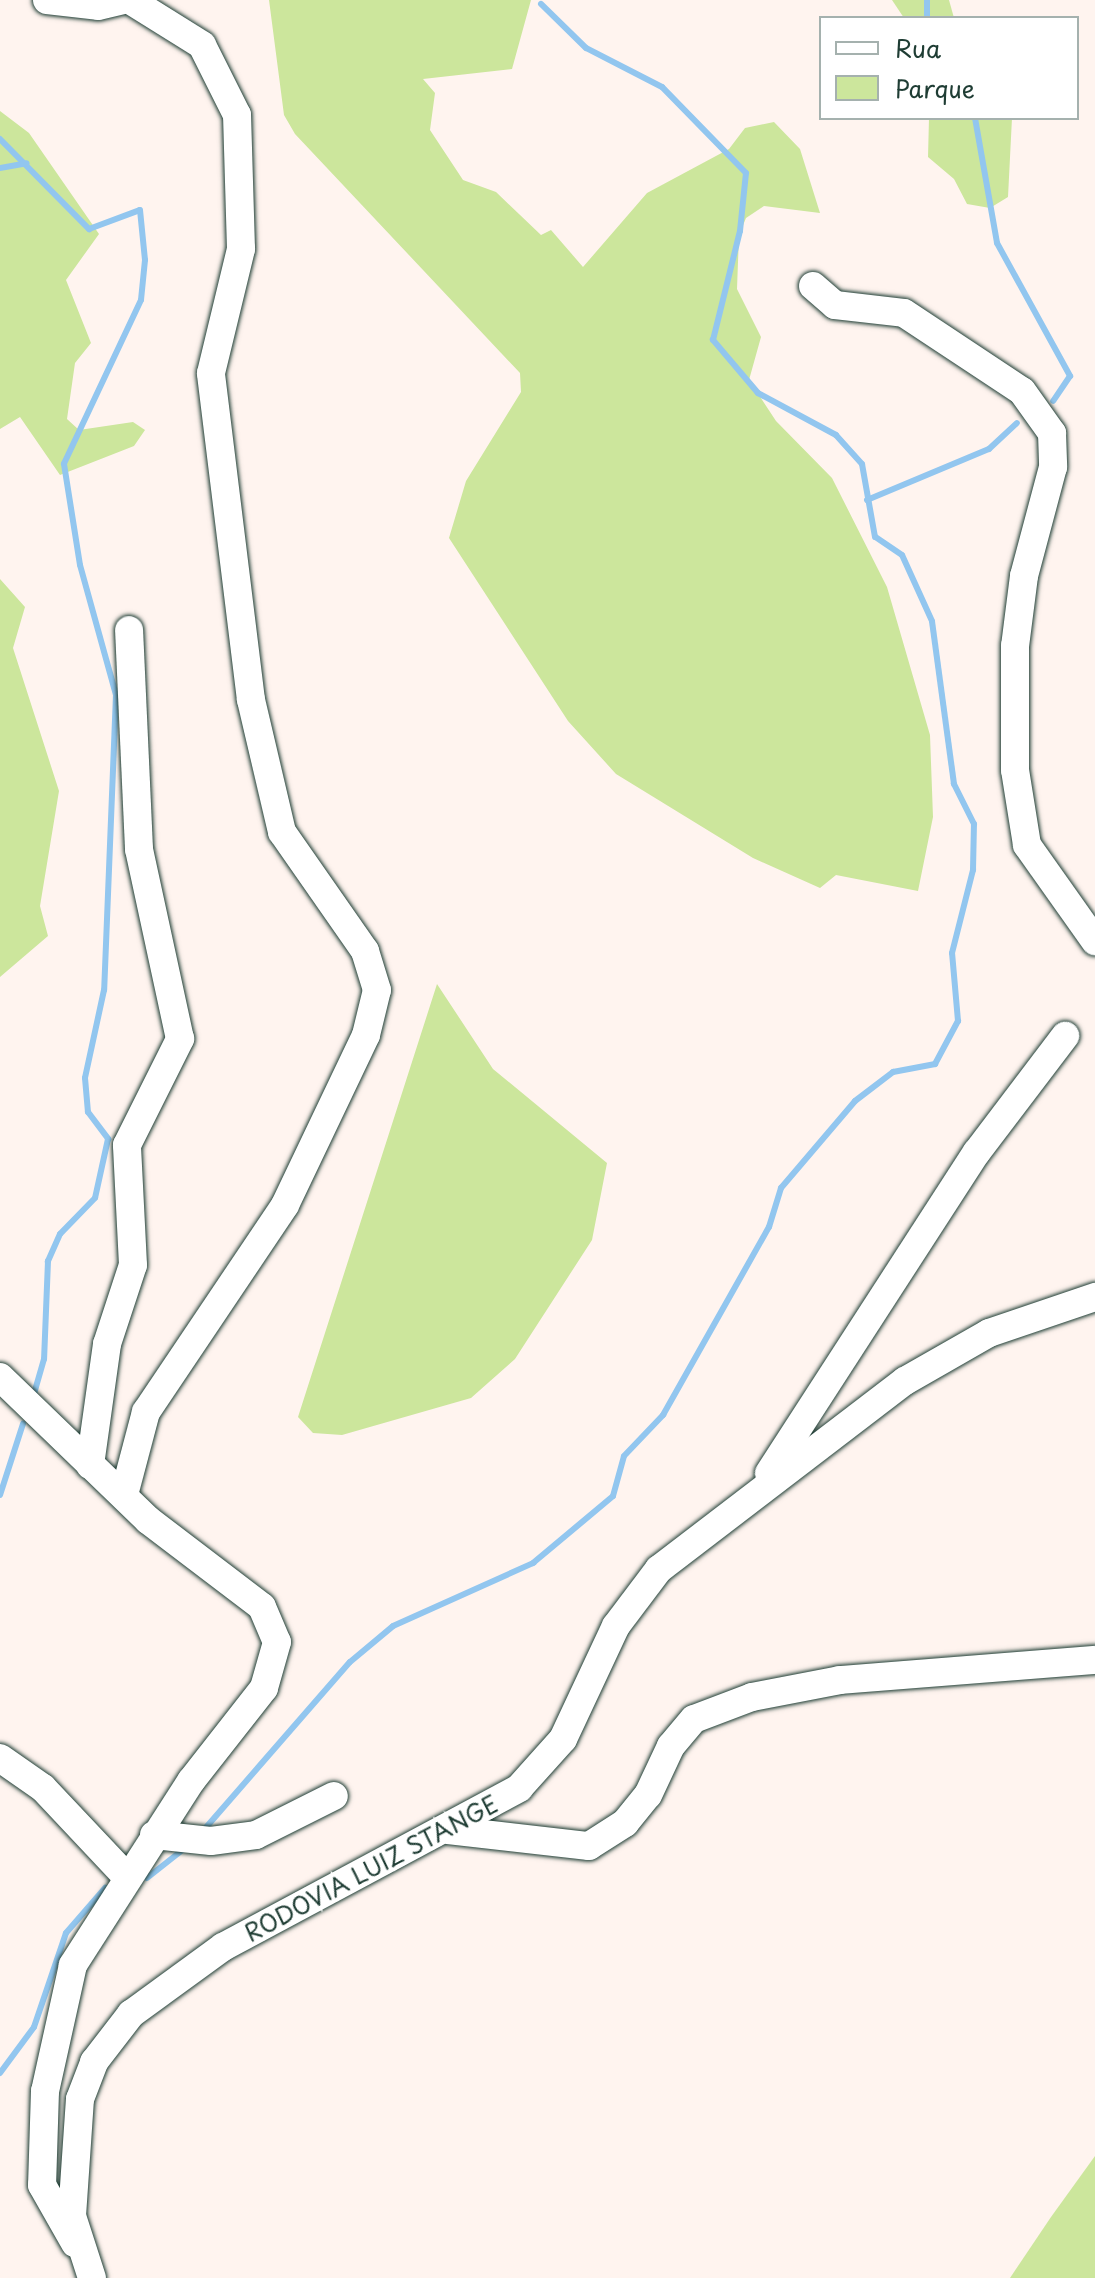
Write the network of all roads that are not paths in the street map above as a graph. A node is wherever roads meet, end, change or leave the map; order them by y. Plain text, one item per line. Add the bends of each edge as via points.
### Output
1 (47, 0) edge
2 (128, 0) edge
3 (813, 286) dead end
4 (129, 630) dead end
5 (1095, 941) edge
6 (1065, 1036) dead end
7 (1095, 1297) edge
8 (0, 1377) edge
9 (90, 1465) junction
10 (763, 1485) junction
11 (124, 1495) junction
12 (1095, 1660) edge
13 (0, 1758) edge
14 (334, 1796) dead end
15 (448, 1830) junction
16 (154, 1835) junction
17 (126, 1876) junction
18 (88, 2267) edge

1 - 2 street via 98,6
2 - 11 street via 202,45 237,115 241,249 211,373 251,700 282,832 365,951 377,990 366,1035 285,1205 146,1412
3 - 5 street via 835,305 904,313 1022,391 1052,433 1053,467 1024,576 1015,646 1015,770 1027,845
4 - 9 street via 139,849 180,1039 171,1068 130,1130 133,1265 107,1344
6 - 10 street via 977,1152
7 - 10 street, RODOVIA LUIZ STANGE via 952,1352
8 - 9 street
9 - 11 street
10 - 15 street, RODOVIA LUIZ STANGE via 634,1595 548,1759 508,1795
11 - 16 street via 262,1607 277,1642 264,1688
12 - 15 street via 840,1680 752,1697 694,1719 671,1746 648,1795 625,1823 589,1846
13 - 17 street via 43,1788
14 - 16 street via 256,1835 211,1841
15 - 18 street, RODOVIA LUIZ STANGE via 223,1947 168,1982 111,2034 78,2111 72,2216
16 - 17 street
17 - 18 street via 73,1965 45,2091 46,2201

